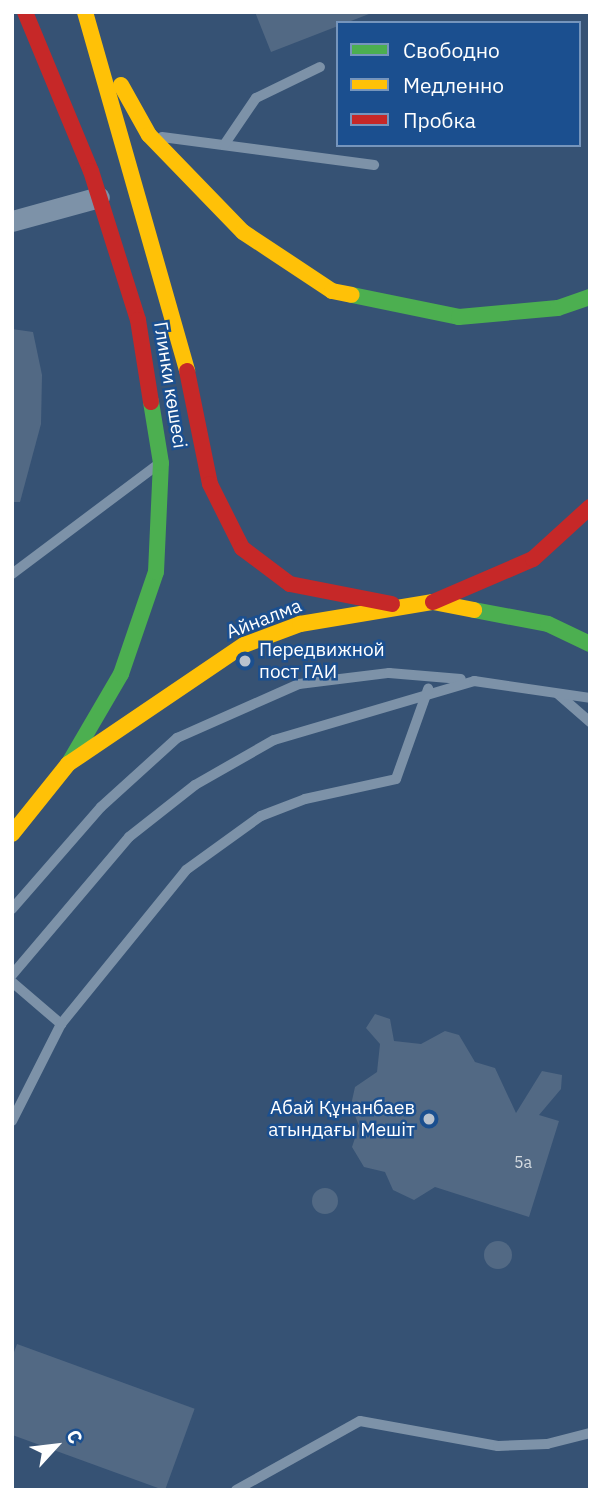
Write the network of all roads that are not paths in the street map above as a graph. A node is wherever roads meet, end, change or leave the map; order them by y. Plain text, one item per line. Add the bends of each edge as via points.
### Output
1 (25, 12) edge
2 (85, 12) edge
3 (93, 33) junction
4 (320, 67) dead end
5 (149, 135) junction
6 (224, 145) junction
7 (374, 165) dead end
8 (99, 197) junction
9 (12, 221) edge
10 (590, 298) edge
11 (161, 463) junction
12 (590, 506) edge
13 (12, 574) edge
14 (433, 603) junction
15 (404, 606) junction
16 (590, 644) edge
17 (474, 681) junction
18 (428, 689) junction
19 (558, 694) junction
20 (590, 698) edge
21 (590, 722) edge
22 (68, 764) junction
23 (12, 834) edge
24 (12, 909) edge
25 (12, 975) edge
26 (12, 982) edge
27 (61, 1024) junction
28 (12, 1121) edge
29 (590, 1433) edge
30 (236, 1490) edge

1 - 8 main road, Глинки көшесі
2 - 3 main road, Глинки көшесі
3 - 5 main road
3 - 15 main road, Глинки көшесі via 174,308 209,484 242,548 290,584
4 - 6 lane via 256,98
5 - 6 lane
5 - 10 main road via 243,232 332,291 459,317 558,308
6 - 7 lane
8 - 9 street
8 - 11 main road, Глинки көшесі via 138,320
11 - 13 lane
11 - 22 main road, Глинки көшесі via 156,572 121,674
12 - 14 main road via 533,559
14 - 15 main road, Айналма
14 - 16 main road, Айналма via 548,624
15 - 22 main road, Айналма via 300,624 244,645
17 - 18 lane
17 - 19 lane
17 - 24 lane via 389,673 299,684 177,738 101,807
18 - 25 lane via 387,709 274,740 195,785 90,878
18 - 27 lane via 396,779 305,799 217,842 186,870
19 - 20 lane
19 - 21 lane
22 - 23 main road, Айналма
26 - 27 lane
27 - 28 lane
29 - 30 lane via 547,1444 498,1446 360,1421

